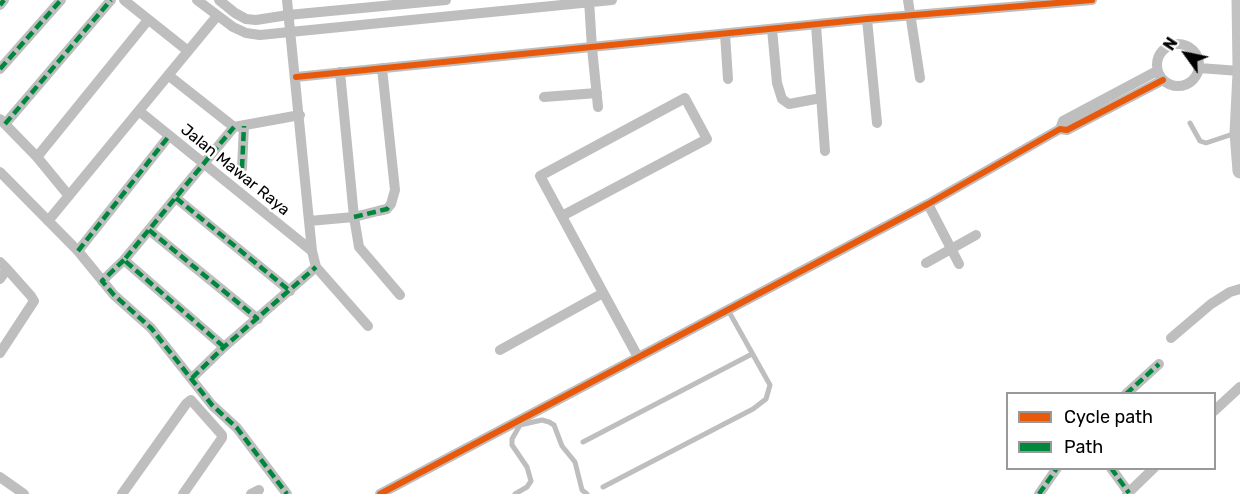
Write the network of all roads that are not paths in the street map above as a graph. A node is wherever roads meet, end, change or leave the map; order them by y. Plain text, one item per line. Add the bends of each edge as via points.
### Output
1 (4, 0) edge
2 (61, 0) edge
3 (111, 0) edge
4 (124, 0) edge
5 (197, 0) edge
6 (219, 0) edge
7 (287, 0) edge
8 (446, 0) edge
9 (612, 0) edge
10 (908, 0) edge
11 (1092, 0) edge
12 (1239, 0) edge
13 (589, 1) edge
14 (0, 5) edge
15 (288, 15) junction
16 (217, 16) junction
17 (909, 16) junction
18 (867, 19) junction
19 (148, 21) junction
20 (816, 25) junction
21 (772, 29) junction
22 (291, 33) junction
23 (725, 34) junction
24 (591, 48) junction
25 (188, 51) junction
26 (382, 68) junction
27 (1198, 68) junction
28 (0, 69) edge
29 (1240, 71) edge
30 (340, 72) junction
31 (168, 75) junction
32 (1160, 75) junction
33 (296, 77) junction
34 (920, 78) dead end
35 (728, 79) dead end
36 (597, 93) junction
37 (544, 97) dead end
38 (821, 98) junction
39 (598, 107) dead end
40 (139, 111) junction
41 (300, 115) junction
42 (3, 122) edge
43 (877, 123) dead end
44 (1190, 123) dead end
45 (239, 126) junction
46 (1238, 128) edge
47 (169, 136) junction
48 (825, 151) dead end
49 (37, 157) junction
50 (203, 164) junction
51 (242, 168) dead end
52 (1240, 171) edge
53 (0, 172) edge
54 (69, 196) junction
55 (176, 198) junction
56 (928, 204) junction
57 (354, 216) junction
58 (562, 216) junction
59 (48, 221) junction
60 (309, 221) junction
61 (149, 230) junction
62 (976, 235) dead end
63 (951, 249) junction
64 (78, 251) junction
65 (312, 251) junction
66 (124, 260) junction
67 (926, 263) dead end
68 (959, 264) dead end
69 (4, 265) edge
70 (316, 267) junction
71 (0, 279) edge
72 (102, 281) junction
73 (1240, 289) edge
74 (290, 291) junction
75 (603, 293) junction
76 (400, 295) dead end
77 (728, 310) junction
78 (258, 319) junction
79 (368, 326) dead end
80 (1171, 338) dead end
81 (224, 347) junction
82 (500, 350) dead end
83 (0, 353) edge
84 (752, 354) junction
85 (638, 357) junction
86 (1159, 364) dead end
87 (192, 378) junction
88 (1240, 387) edge
89 (1127, 392) edge
90 (1216, 410) edge
91 (518, 423) junction
92 (583, 442) dead end
93 (1056, 470) edge
94 (1112, 470) edge
95 (1153, 470) edge
96 (0, 477) edge
97 (603, 487) dead end
98 (1128, 493) edge
99 (24, 494) edge
100 (122, 494) edge
101 (183, 494) edge
102 (286, 494) edge
103 (380, 494) edge
104 (515, 494) edge
105 (587, 494) edge
106 (1040, 494) edge

1 - 14 street
2 - 28 street
3 - 42 street
4 - 19 street
5 - 16 street
6 - 15 street via 246,19
7 - 15 street
8 - 15 street
9 - 13 street
10 - 17 street
11 - 17 street
12 - 29 main road
13 - 22 street
13 - 24 street
15 - 22 street
16 - 22 street via 246,33
16 - 25 street
17 - 18 street
17 - 34 street
18 - 20 street
18 - 43 street
19 - 25 street
19 - 49 street
20 - 21 street
20 - 38 street
21 - 23 street
21 - 38 street via 782,99 789,104
22 - 33 street
23 - 24 street
23 - 35 street
24 - 26 street
24 - 36 street
25 - 31 street
26 - 30 street
26 - 57 street via 394,190 387,209
27 - 29 street
27 - 32 street via 1189,84 1181,86 1173,86
27 - 32 street via 1192,50 1178,44 1159,56
29 - 46 main road
30 - 33 street
30 - 57 street
31 - 40 street
31 - 45 street
32 - 56 street
33 - 41 street
36 - 37 street
36 - 39 street
38 - 48 street
40 - 47 street, Jalan Mawar Raya
40 - 54 street
41 - 45 street
41 - 60 street
42 - 49 street
44 - 46 lane via 1200,141 1206,143
45 - 50 street
45 - 51 street
46 - 52 main road
47 - 50 street, Jalan Mawar Raya
47 - 64 street
49 - 54 street
50 - 55 street
50 - 65 street, Jalan Mawar Raya
53 - 59 street
54 - 59 street
55 - 61 street
55 - 74 street
56 - 63 street
56 - 77 street
57 - 60 street
57 - 76 street via 359,247
58 - 58 street via 540,176 685,98 706,139
58 - 75 street
59 - 64 street
60 - 65 street
61 - 66 street
61 - 78 street
62 - 63 street
63 - 67 street
63 - 68 street
64 - 72 street
65 - 70 street
66 - 72 street
66 - 81 street
69 - 71 street
69 - 83 street via 34,301
70 - 74 street
70 - 79 street
72 - 87 street via 151,328
73 - 80 street via 1210,304
74 - 78 street
75 - 82 street
75 - 85 street
77 - 84 lane
77 - 85 street
78 - 81 street
81 - 87 street
84 - 92 lane
84 - 97 lane via 770,385 766,399
85 - 91 street
86 - 89 street
87 - 102 street via 212,405 237,428
88 - 90 street
91 - 103 street
91 - 104 lane via 512,445 531,480
91 - 105 lane via 542,420 554,425
93 - 106 street
94 - 98 street
95 - 98 street
96 - 99 street
100 - 101 street via 191,400 222,438

